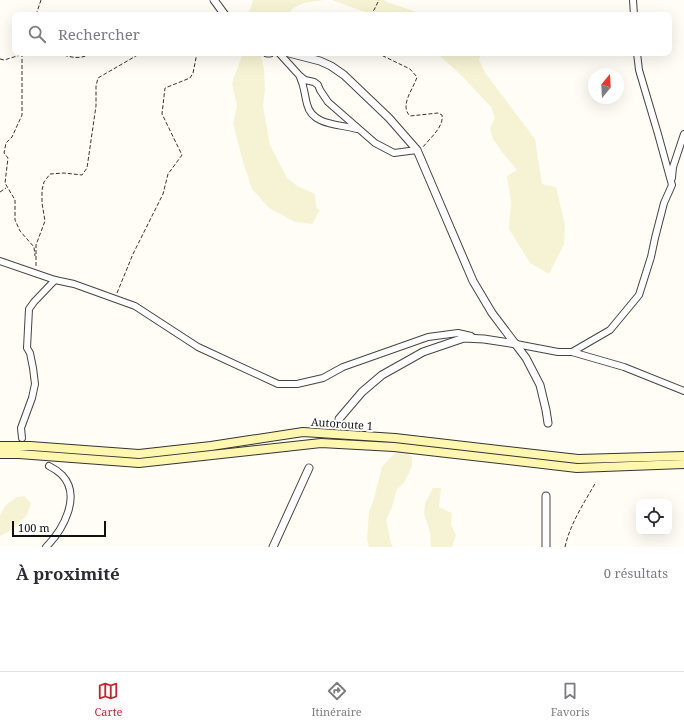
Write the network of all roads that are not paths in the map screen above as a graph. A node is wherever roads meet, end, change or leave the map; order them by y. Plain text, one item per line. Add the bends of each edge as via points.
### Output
1 (214, 0) edge
2 (633, 0) edge
3 (223, 12) edge
4 (634, 12) edge
5 (282, 56) edge
6 (301, 56) edge
7 (637, 56) edge
8 (299, 75) junction
9 (360, 130) junction
10 (684, 134) edge
11 (417, 150) junction
12 (672, 185) junction
13 (0, 261) edge
14 (55, 280) junction
15 (484, 339) junction
16 (516, 344) junction
17 (572, 352) junction
18 (684, 391) edge
19 (339, 419) dead end
20 (548, 423) dead end
21 (22, 438) dead end
22 (0, 446) edge
23 (0, 454) edge
24 (684, 456) edge
25 (684, 464) edge
26 (49, 466) dead end
27 (309, 468) dead end
28 (546, 496) dead end
29 (46, 547) edge
30 (273, 547) edge
31 (546, 547) edge

1 - 3 street
2 - 4 street
5 - 8 street
6 - 11 street via 320,61 340,72 373,102
7 - 12 street via 639,70
8 - 9 street via 318,85 328,102
8 - 9 street via 304,86 307,106 315,117 322,122
9 - 11 street via 394,153
10 - 12 street via 673,167
11 - 16 street via 474,281 492,313
12 - 17 street via 664,203 640,295 610,330
13 - 14 street
14 - 15 street via 74,284 135,306 198,347 278,384 297,384 323,378 343,367 428,337 458,333
14 - 21 street via 29,309 27,348 35,384 21,428
15 - 16 street
15 - 19 street via 464,338 403,362 362,392
16 - 17 street
16 - 20 street via 540,385
17 - 18 street via 624,367
22 - 24 main road, Autoroute 1 via 139,454 303,432 395,438 578,459
23 - 25 main road, Autoroute 1 via 139,463 321,443 394,447 577,468
26 - 29 street via 62,475 71,496 70,507 63,522
27 - 30 street
28 - 31 street

